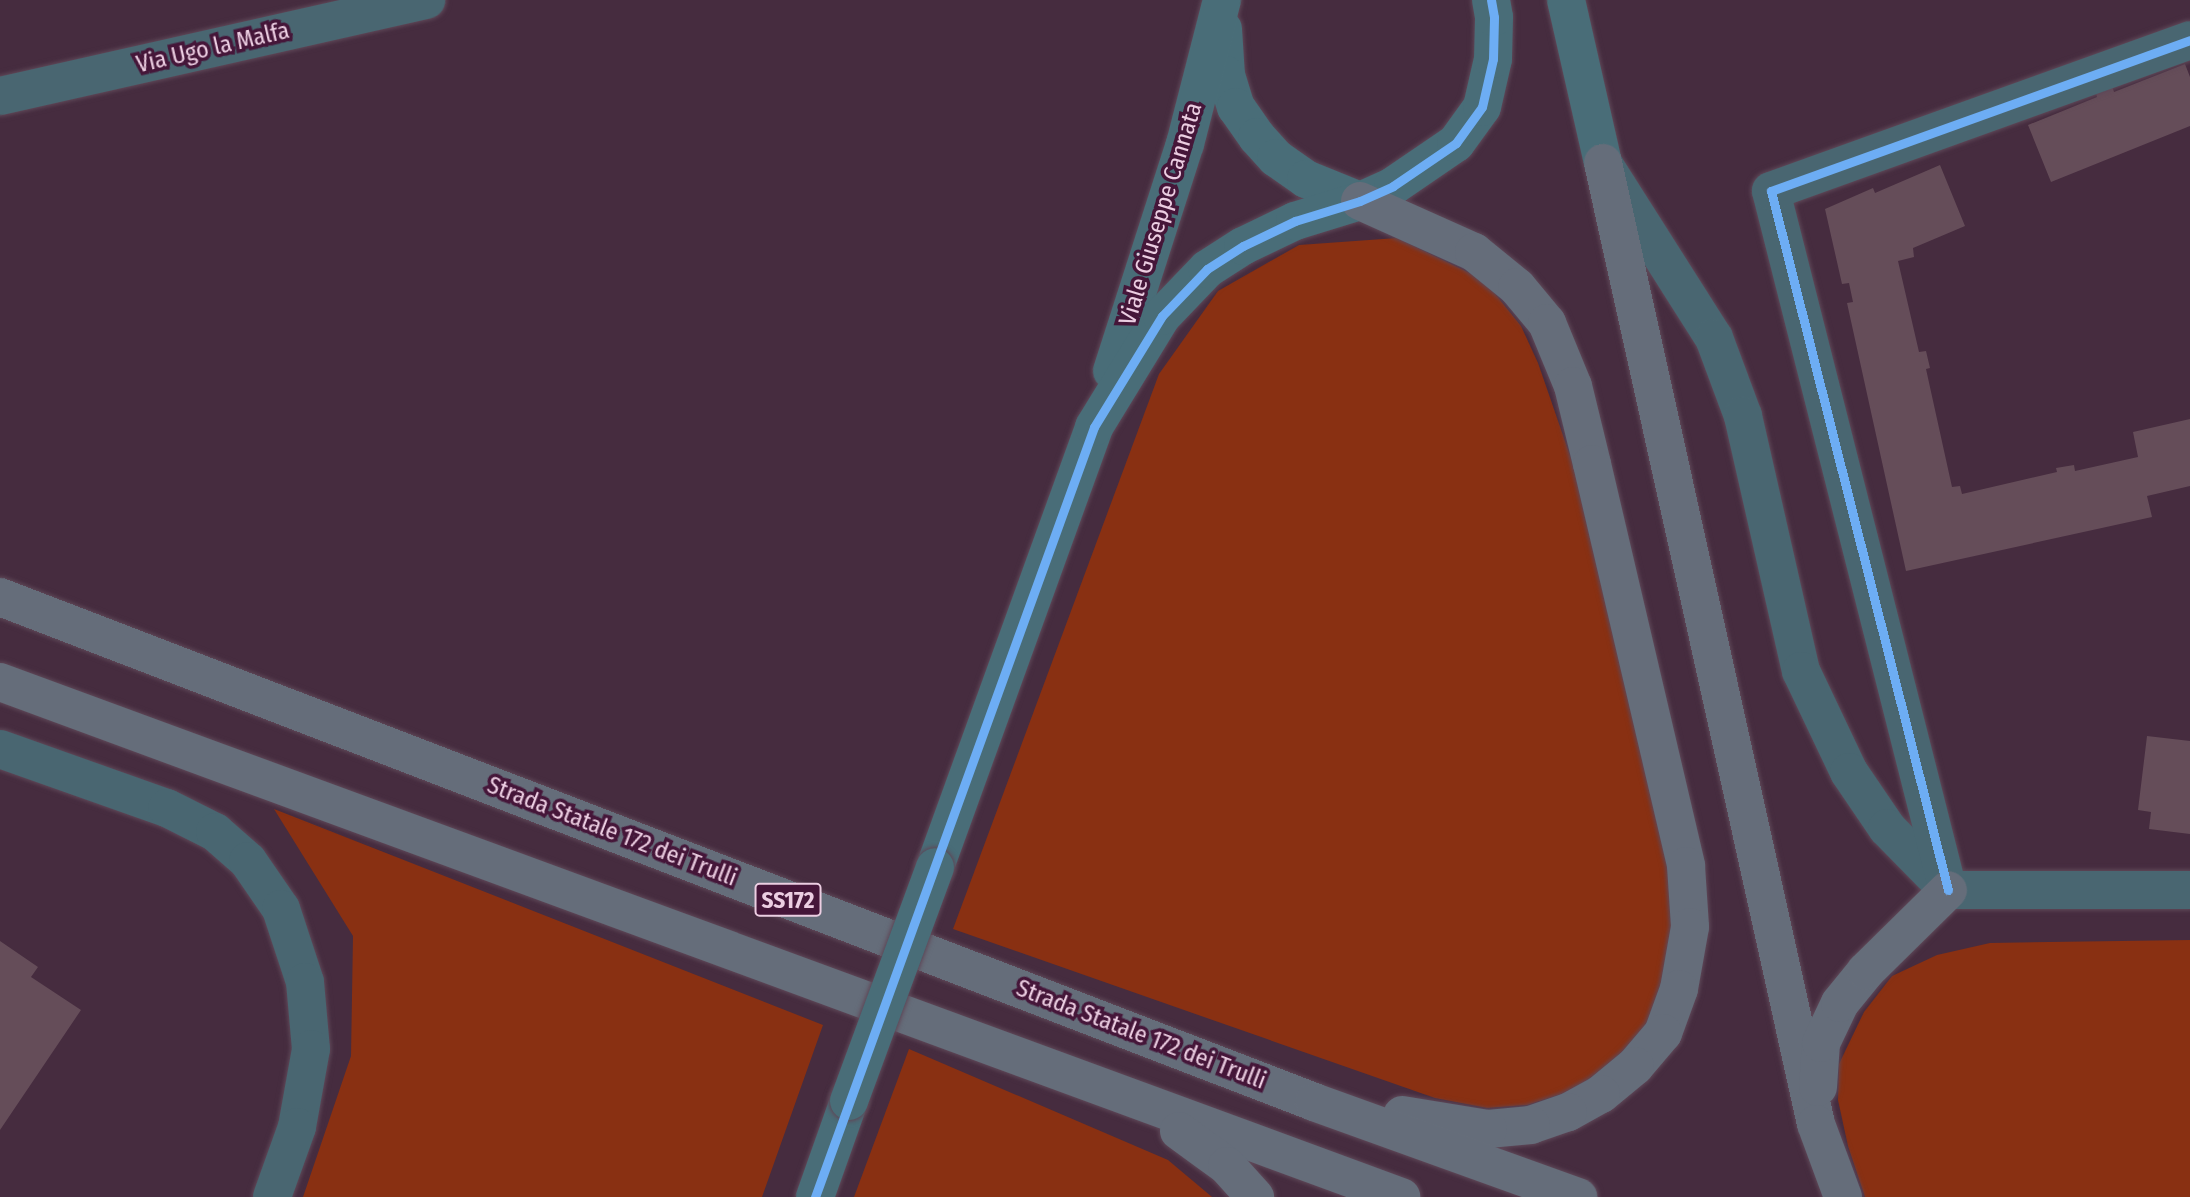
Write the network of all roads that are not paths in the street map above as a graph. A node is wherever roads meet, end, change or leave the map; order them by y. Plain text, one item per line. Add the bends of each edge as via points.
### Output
1 (426, 0) edge
2 (1224, 0) edge
3 (1491, 0) edge
4 (1566, 0) edge
5 (2190, 40) edge
6 (0, 96) edge
7 (1603, 163) junction
8 (1360, 201) junction
9 (1094, 427) junction
10 (0, 597) edge
11 (0, 682) edge
12 (0, 749) edge
13 (1948, 890) junction
14 (2190, 890) edge
15 (1118, 1094) junction
16 (1314, 1102) junction
17 (1816, 1124) junction
18 (272, 1197) edge
19 (815, 1197) edge
20 (1255, 1197) edge
21 (1401, 1197) edge
22 (1578, 1197) edge
23 (1843, 1197) edge

1 - 6 street, Via Ugo la Malfa
2 - 8 street via 1226,75 1236,107 1256,137 1306,179
2 - 9 street, Viale Giuseppe Cannata via 1185,144
3 - 8 street via 1493,59 1482,107 1456,143 1393,186
4 - 7 street
5 - 13 street via 1771,191
7 - 13 street via 1714,338 1743,416 1801,671 1843,761 1887,828
7 - 17 highway
8 - 9 street via 1295,221 1207,268 1162,317
8 - 16 highway via 1474,252 1517,287 1547,323 1573,386 1592,464 1686,866 1690,928 1679,989 1663,1033 1635,1066 1601,1094 1568,1112 1531,1125 1488,1129
9 - 19 street, bridge
10 - 16 highway, Strada Statale 172 dei Trulli / SS172
11 - 15 highway
12 - 18 street via 167,808 215,832 248,861 281,908 305,982 311,1049 297,1127
13 - 14 street
13 - 17 highway via 1840,1003 1821,1043
15 - 20 highway via 1227,1166
15 - 21 highway
16 - 22 highway, Strada Statale 172 dei Trulli / SS172
17 - 23 highway

